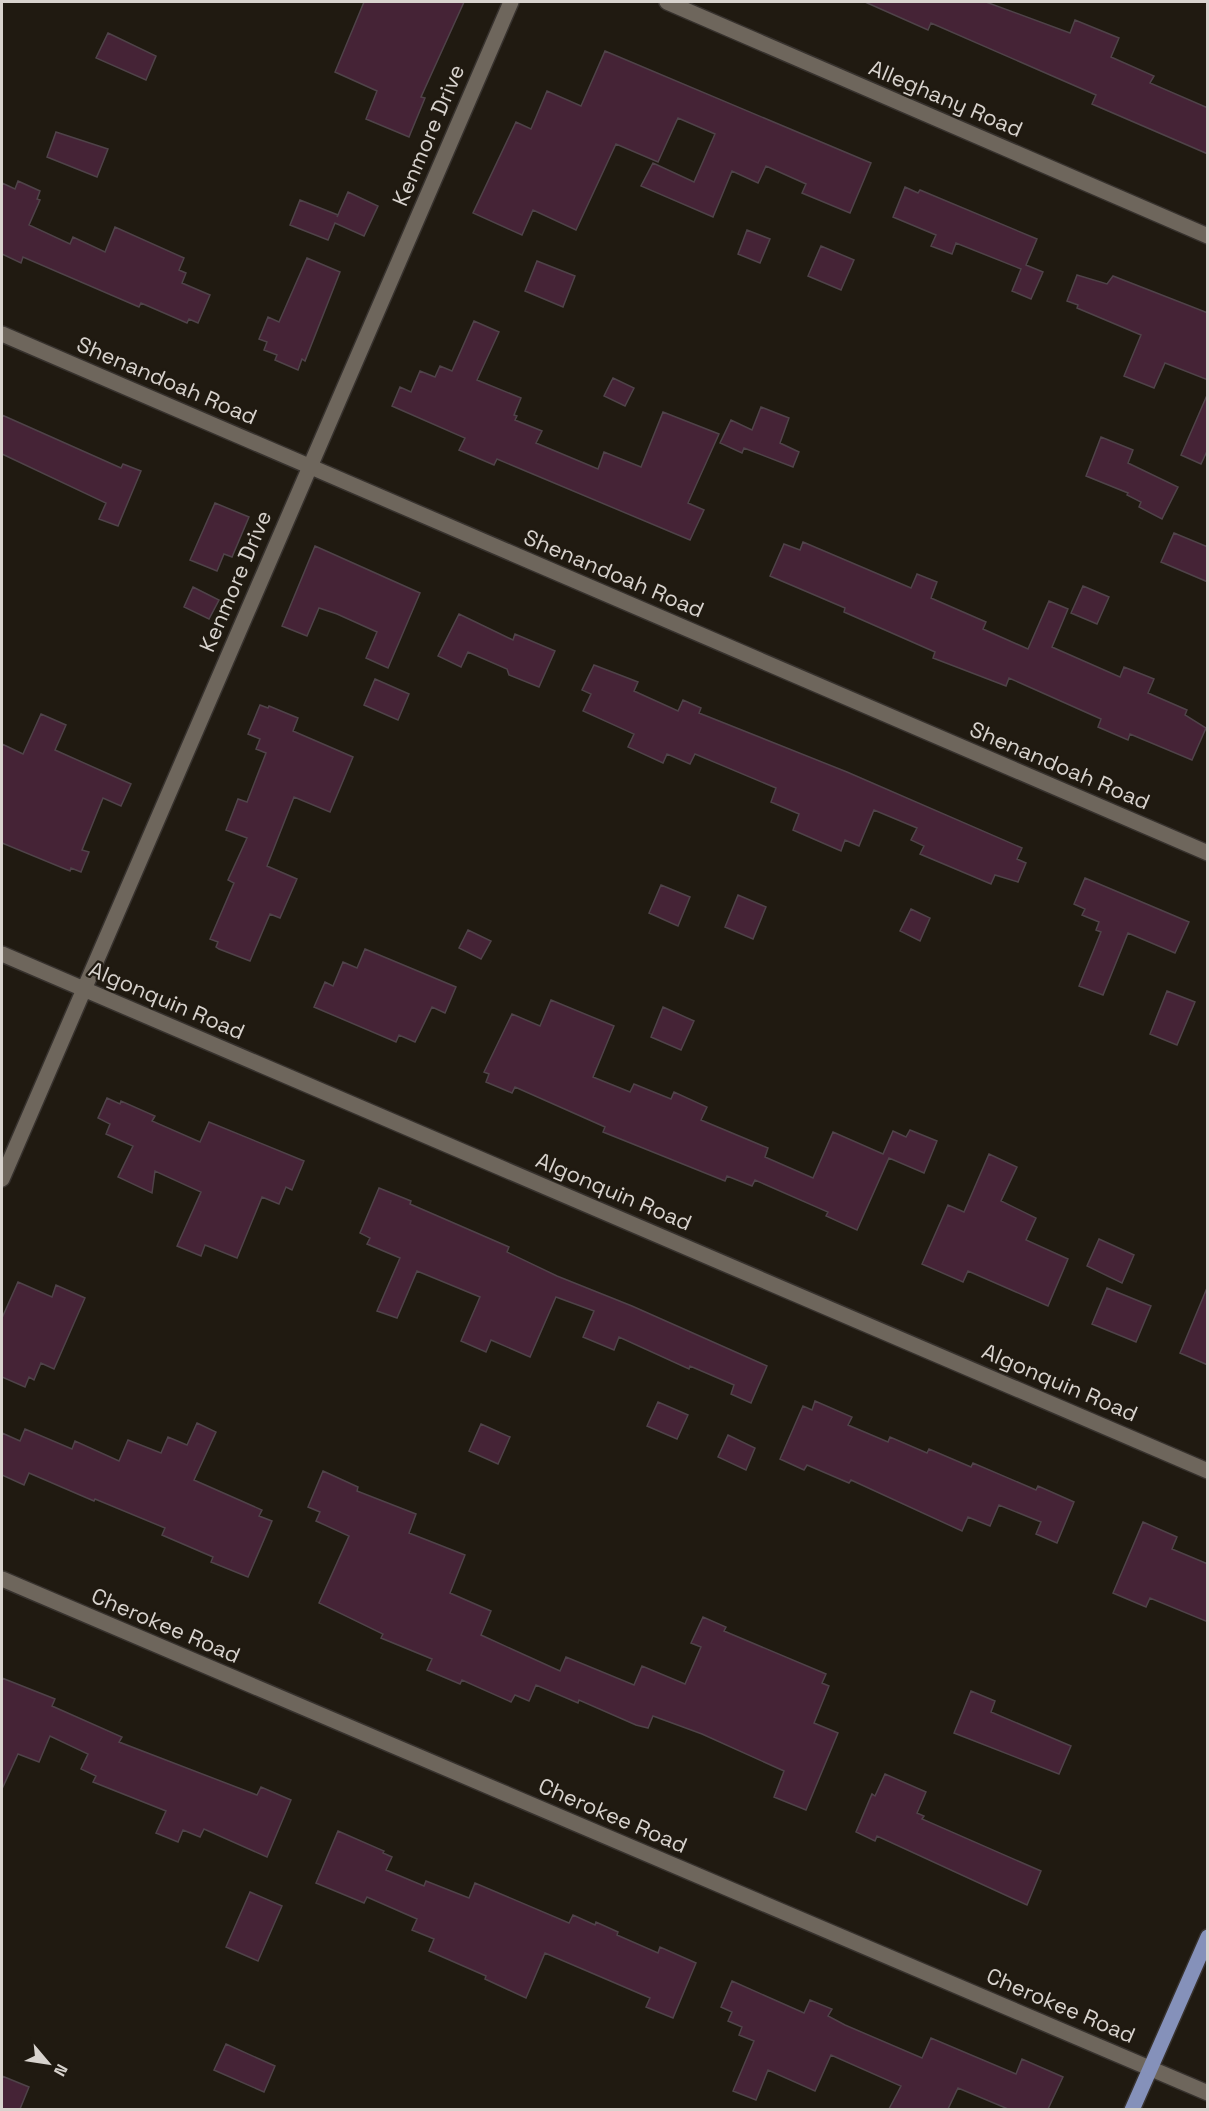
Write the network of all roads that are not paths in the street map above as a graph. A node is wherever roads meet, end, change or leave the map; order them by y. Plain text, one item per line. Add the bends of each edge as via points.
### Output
1 (511, 2) edge
2 (667, 2) edge
3 (1208, 236) edge
4 (2, 334) edge
5 (309, 465) junction
6 (1208, 853) edge
7 (2, 954) edge
8 (83, 989) junction
9 (2, 1179) edge
10 (1208, 1471) edge
11 (2, 1579) edge
12 (1208, 1937) edge
13 (1150, 2068) junction
14 (1208, 2093) edge
15 (1132, 2109) edge

1 - 5 street, Kenmore Drive
2 - 3 street, Alleghany Road
4 - 5 street, Shenandoah Road
5 - 6 street, Shenandoah Road
5 - 8 street, Kenmore Drive
7 - 8 street, Algonquin Road
8 - 9 street, Kenmore Drive
8 - 10 street, Algonquin Road
11 - 13 street, Cherokee Road
12 - 13 main road
13 - 14 street, Cherokee Road
13 - 15 main road

